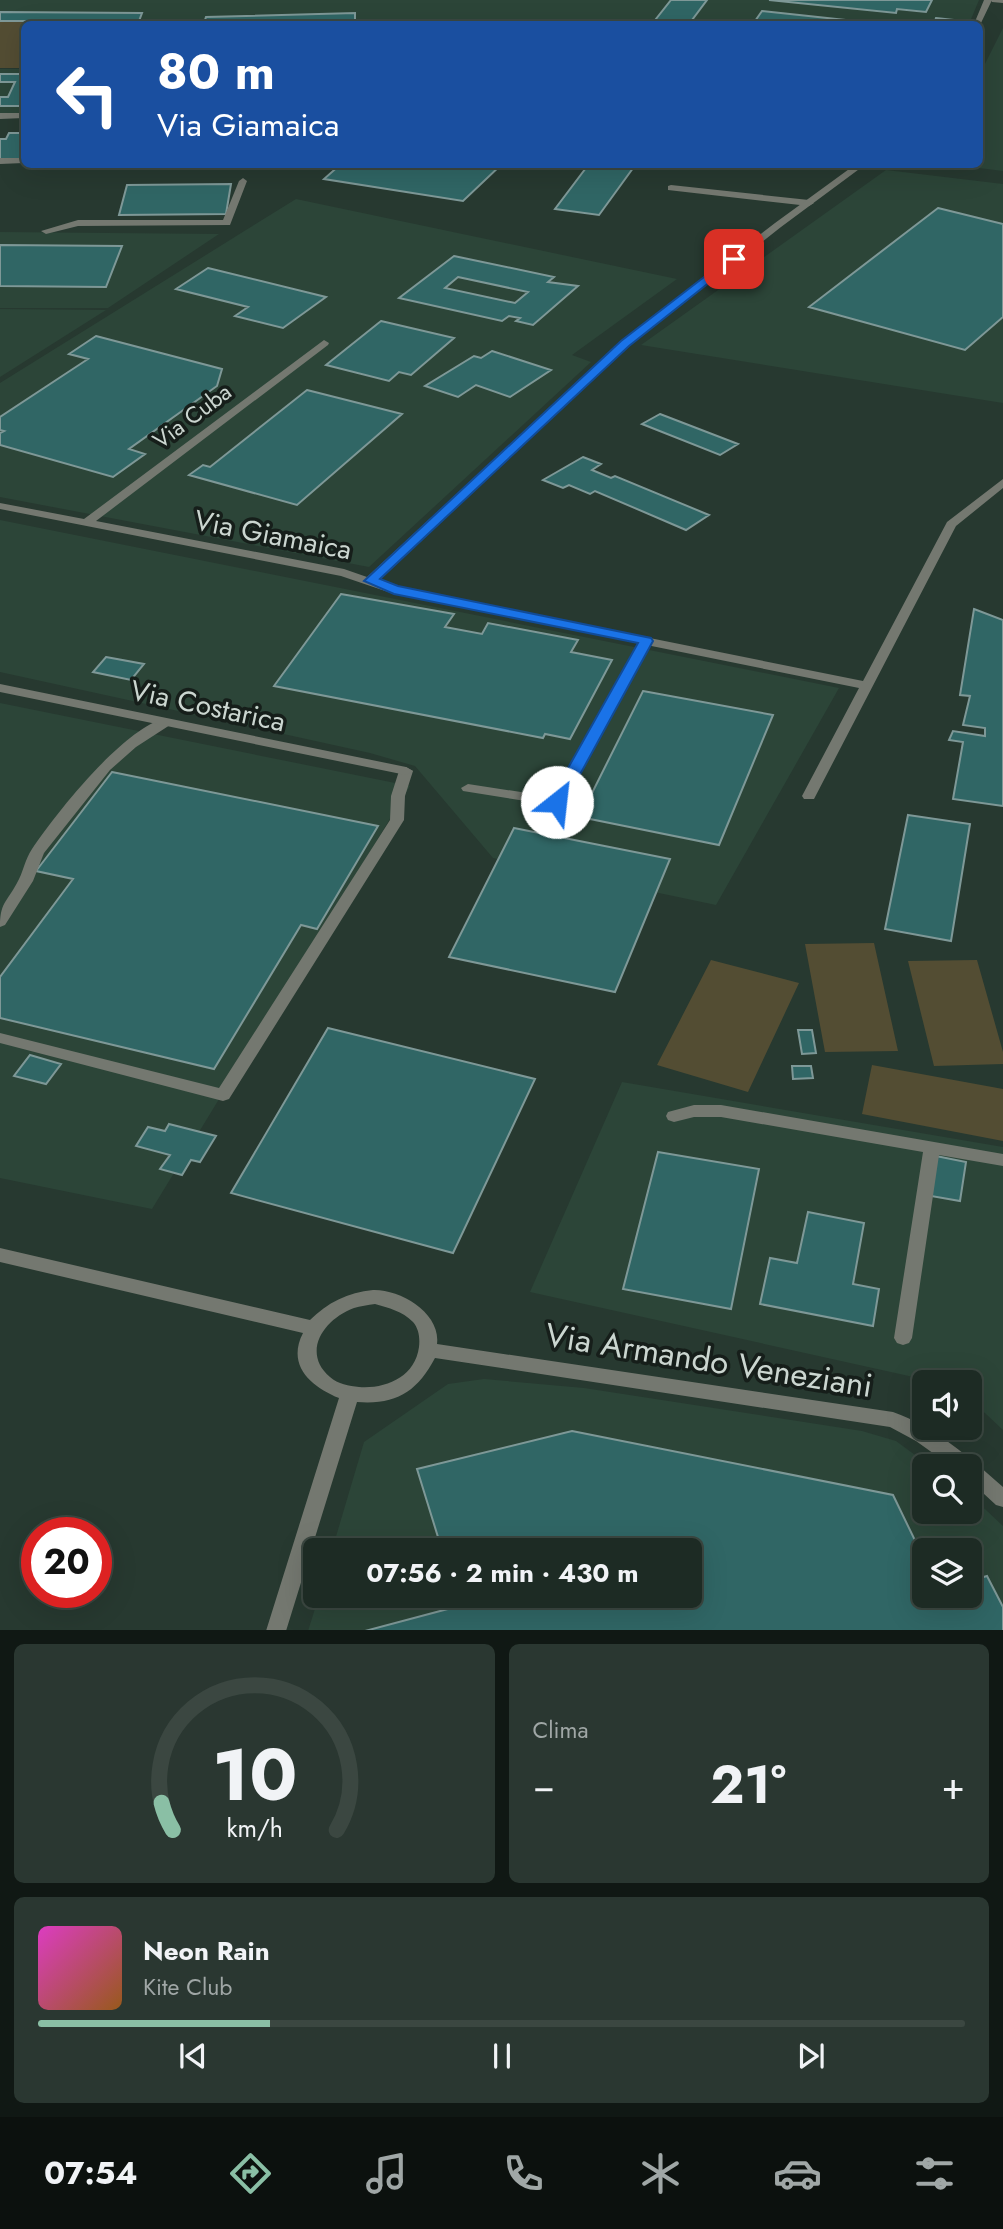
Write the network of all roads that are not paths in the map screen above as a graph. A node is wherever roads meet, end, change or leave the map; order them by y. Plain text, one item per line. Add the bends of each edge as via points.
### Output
1 (988, 0) edge
2 (995, 0) edge
3 (1003, 1) edge
4 (978, 21) edge
5 (0, 116) edge
6 (21, 116) edge
7 (0, 161) edge
8 (21, 162) edge
9 (857, 168) edge
10 (243, 181) dead end
11 (671, 188) dead end
12 (809, 203) junction
13 (46, 231) dead end
14 (324, 342) dead end
15 (1003, 482) edge
16 (0, 506) edge
17 (86, 523) junction
18 (370, 581) junction
19 (646, 641) junction
20 (865, 685) junction
21 (0, 688) edge
22 (165, 722) junction
23 (468, 788) dead end
24 (809, 796) dead end
25 (0, 922) edge
26 (0, 1038) edge
27 (674, 1116) dead end
28 (932, 1148) junction
29 (1003, 1160) edge
30 (0, 1255) edge
31 (313, 1328) junction
32 (903, 1338) dead end
33 (430, 1350) junction
34 (350, 1394) junction
35 (948, 1454) edge
36 (982, 1481) edge
37 (1003, 1499) edge
38 (276, 1630) edge

1 - 4 street
2 - 3 street
5 - 6 street
7 - 8 street
9 - 12 street
10 - 13 street via 227,223 78,223
11 - 12 street
12 - 18 street via 625,344
14 - 17 street, Via Cuba
15 - 20 street via 951,524
16 - 17 street, Via Giamaica
17 - 18 street, Via Giamaica
18 - 19 street, Via Giamaica via 394,590
19 - 20 street, Via Giamaica
19 - 23 street via 557,802
20 - 24 street
21 - 22 street, Via Costarica
22 - 25 street via 105,766 37,852 22,888
22 - 26 street, Via Costarica via 406,771 397,820 223,1095
27 - 28 street via 721,1111
28 - 29 street
28 - 32 street
30 - 31 street
31 - 33 street via 342,1303 364,1297 387,1298 415,1312 429,1332
31 - 34 street via 307,1345 313,1369 332,1388
33 - 34 street via 424,1367 401,1387 370,1396
33 - 35 street, Via Armando Veneziani via 893,1420
34 - 38 street
36 - 37 street

